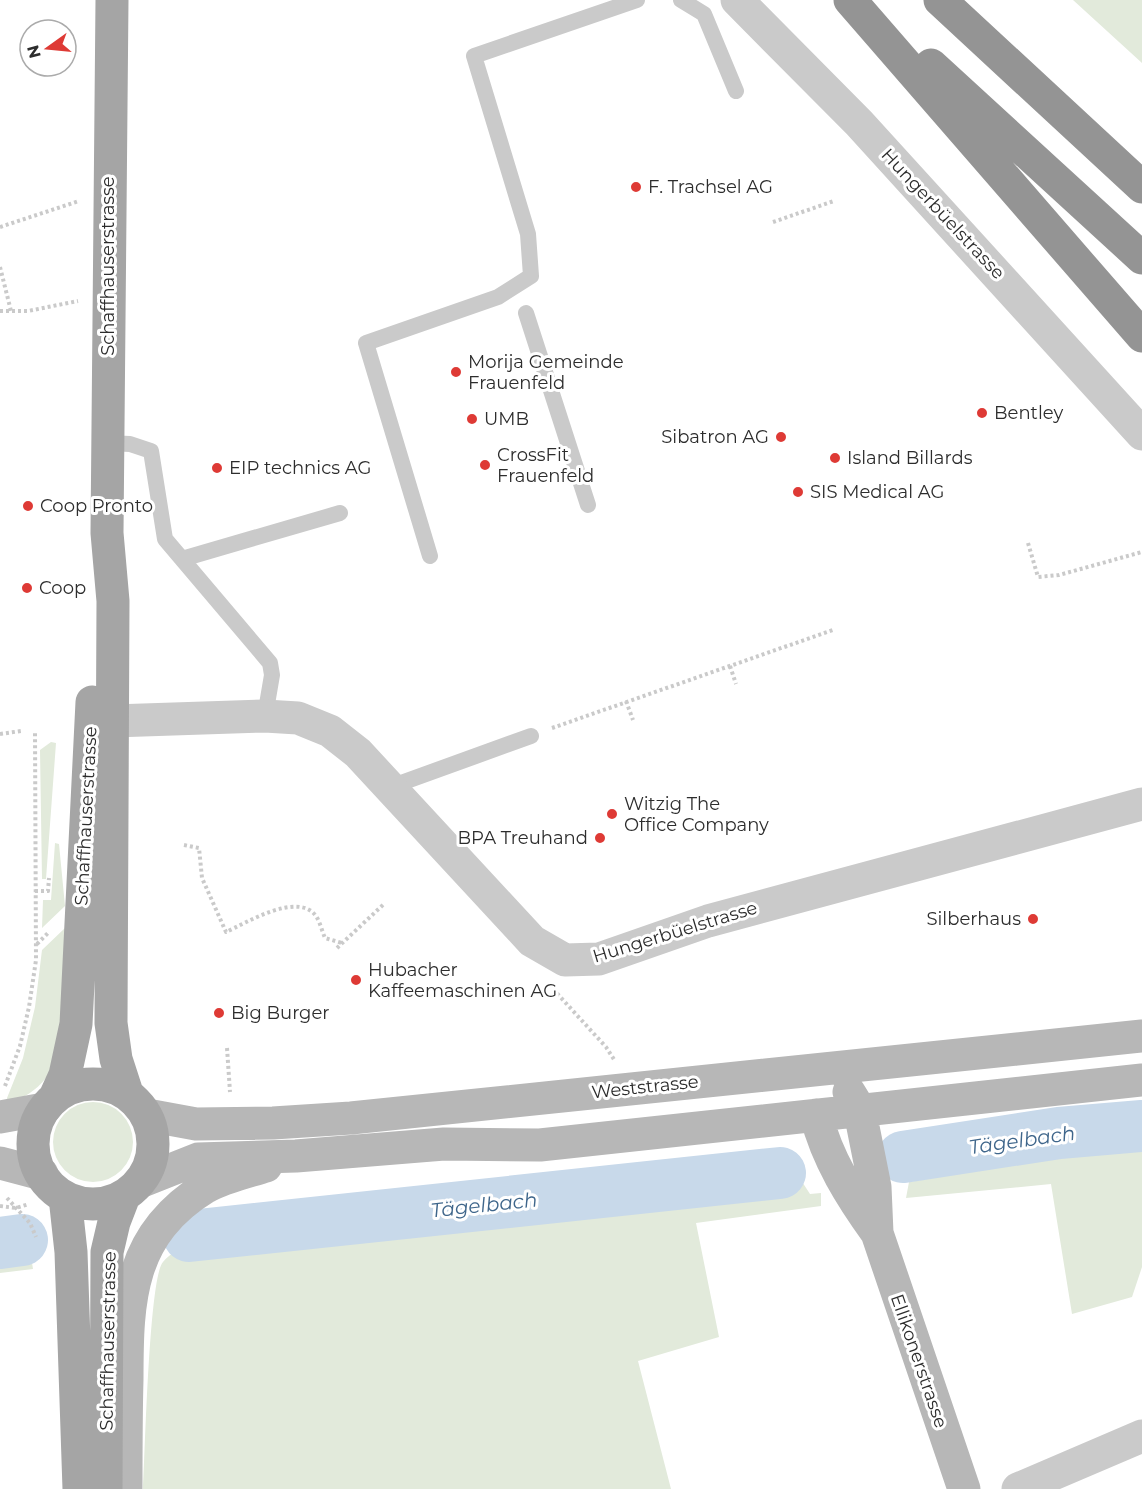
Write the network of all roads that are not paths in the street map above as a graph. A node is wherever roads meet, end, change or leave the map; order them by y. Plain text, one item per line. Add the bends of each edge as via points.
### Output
1 (112, 0) edge
2 (637, 0) edge
3 (681, 0) edge
4 (737, 0) edge
5 (850, 0) edge
6 (861, 0) edge
7 (940, 0) edge
8 (1031, 87) junction
9 (736, 91) dead end
10 (1142, 164) edge
11 (1142, 187) edge
12 (1142, 258) edge
13 (526, 313) dead end
14 (1142, 336) edge
15 (1142, 434) edge
16 (107, 443) junction
17 (588, 505) dead end
18 (340, 513) dead end
19 (430, 556) dead end
20 (182, 559) junction
21 (265, 716) junction
22 (102, 726) junction
23 (531, 736) road end
24 (390, 787) junction
25 (1142, 804) edge
26 (1142, 1036) edge
27 (819, 1069) junction
28 (1142, 1080) edge
29 (49, 1103) junction
30 (137, 1104) junction
31 (1, 1107) edge
32 (862, 1118) junction
33 (818, 1124) junction
34 (296, 1156) junction
35 (0, 1163) edge
36 (42, 1174) junction
37 (861, 1188) junction
38 (132, 1189) junction
39 (65, 1197) junction
40 (1142, 1436) edge
41 (79, 1489) edge
42 (106, 1489) edge
43 (126, 1489) edge
44 (964, 1489) edge
45 (1018, 1489) edge

1 - 16 main road, Schaffhauserstrasse
2 - 19 lane via 474,56 528,234 531,276 498,297 366,343
3 - 9 lane via 704,14
4 - 15 street, Hungerbüelstrasse
5 - 14 highway
6 - 12 highway
7 - 8 highway
8 - 10 highway
8 - 11 highway
13 - 17 lane
16 - 20 lane via 130,444 151,451 165,539
16 - 22 main road, Schaffhauserstrasse via 106,533 96,600
18 - 20 lane
20 - 21 lane via 270,663 272,675
21 - 22 street, Hungerbüelstrasse
21 - 24 street, Hungerbüelstrasse via 298,718 330,731 358,753
22 - 29 main road, Schaffhauserstrasse via 76,1024 65,1075
22 - 30 main road, Schaffhauserstrasse via 111,1023 116,1059
23 - 24 lane
24 - 25 street, Hungerbüelstrasse via 532,941 565,960 599,959 708,921
26 - 27 main road, Weststrasse
27 - 30 main road, Weststrasse via 296,1122 196,1124
27 - 32 main road, Ellikonerstrasse via 847,1089
28 - 32 main road
29 - 30 main road via 70,1088 89,1083 108,1085
29 - 31 main road
29 - 36 main road via 36,1125 33,1141
30 - 38 main road via 153,1132 153,1150 149,1167
32 - 33 main road
32 - 37 main road, Ellikonerstrasse
33 - 34 main road
33 - 37 main road, Ellikonerstrasse
34 - 38 main road via 198,1159
34 - 43 main road via 207,1186 168,1218 142,1257 131,1289 127,1334
35 - 36 main road
36 - 39 main road
37 - 44 main road, Ellikonerstrasse
38 - 39 main road via 105,1203
38 - 42 main road, Schaffhauserstrasse via 114,1222 107,1252
39 - 41 main road, Schaffhauserstrasse via 71,1252
40 - 45 street

